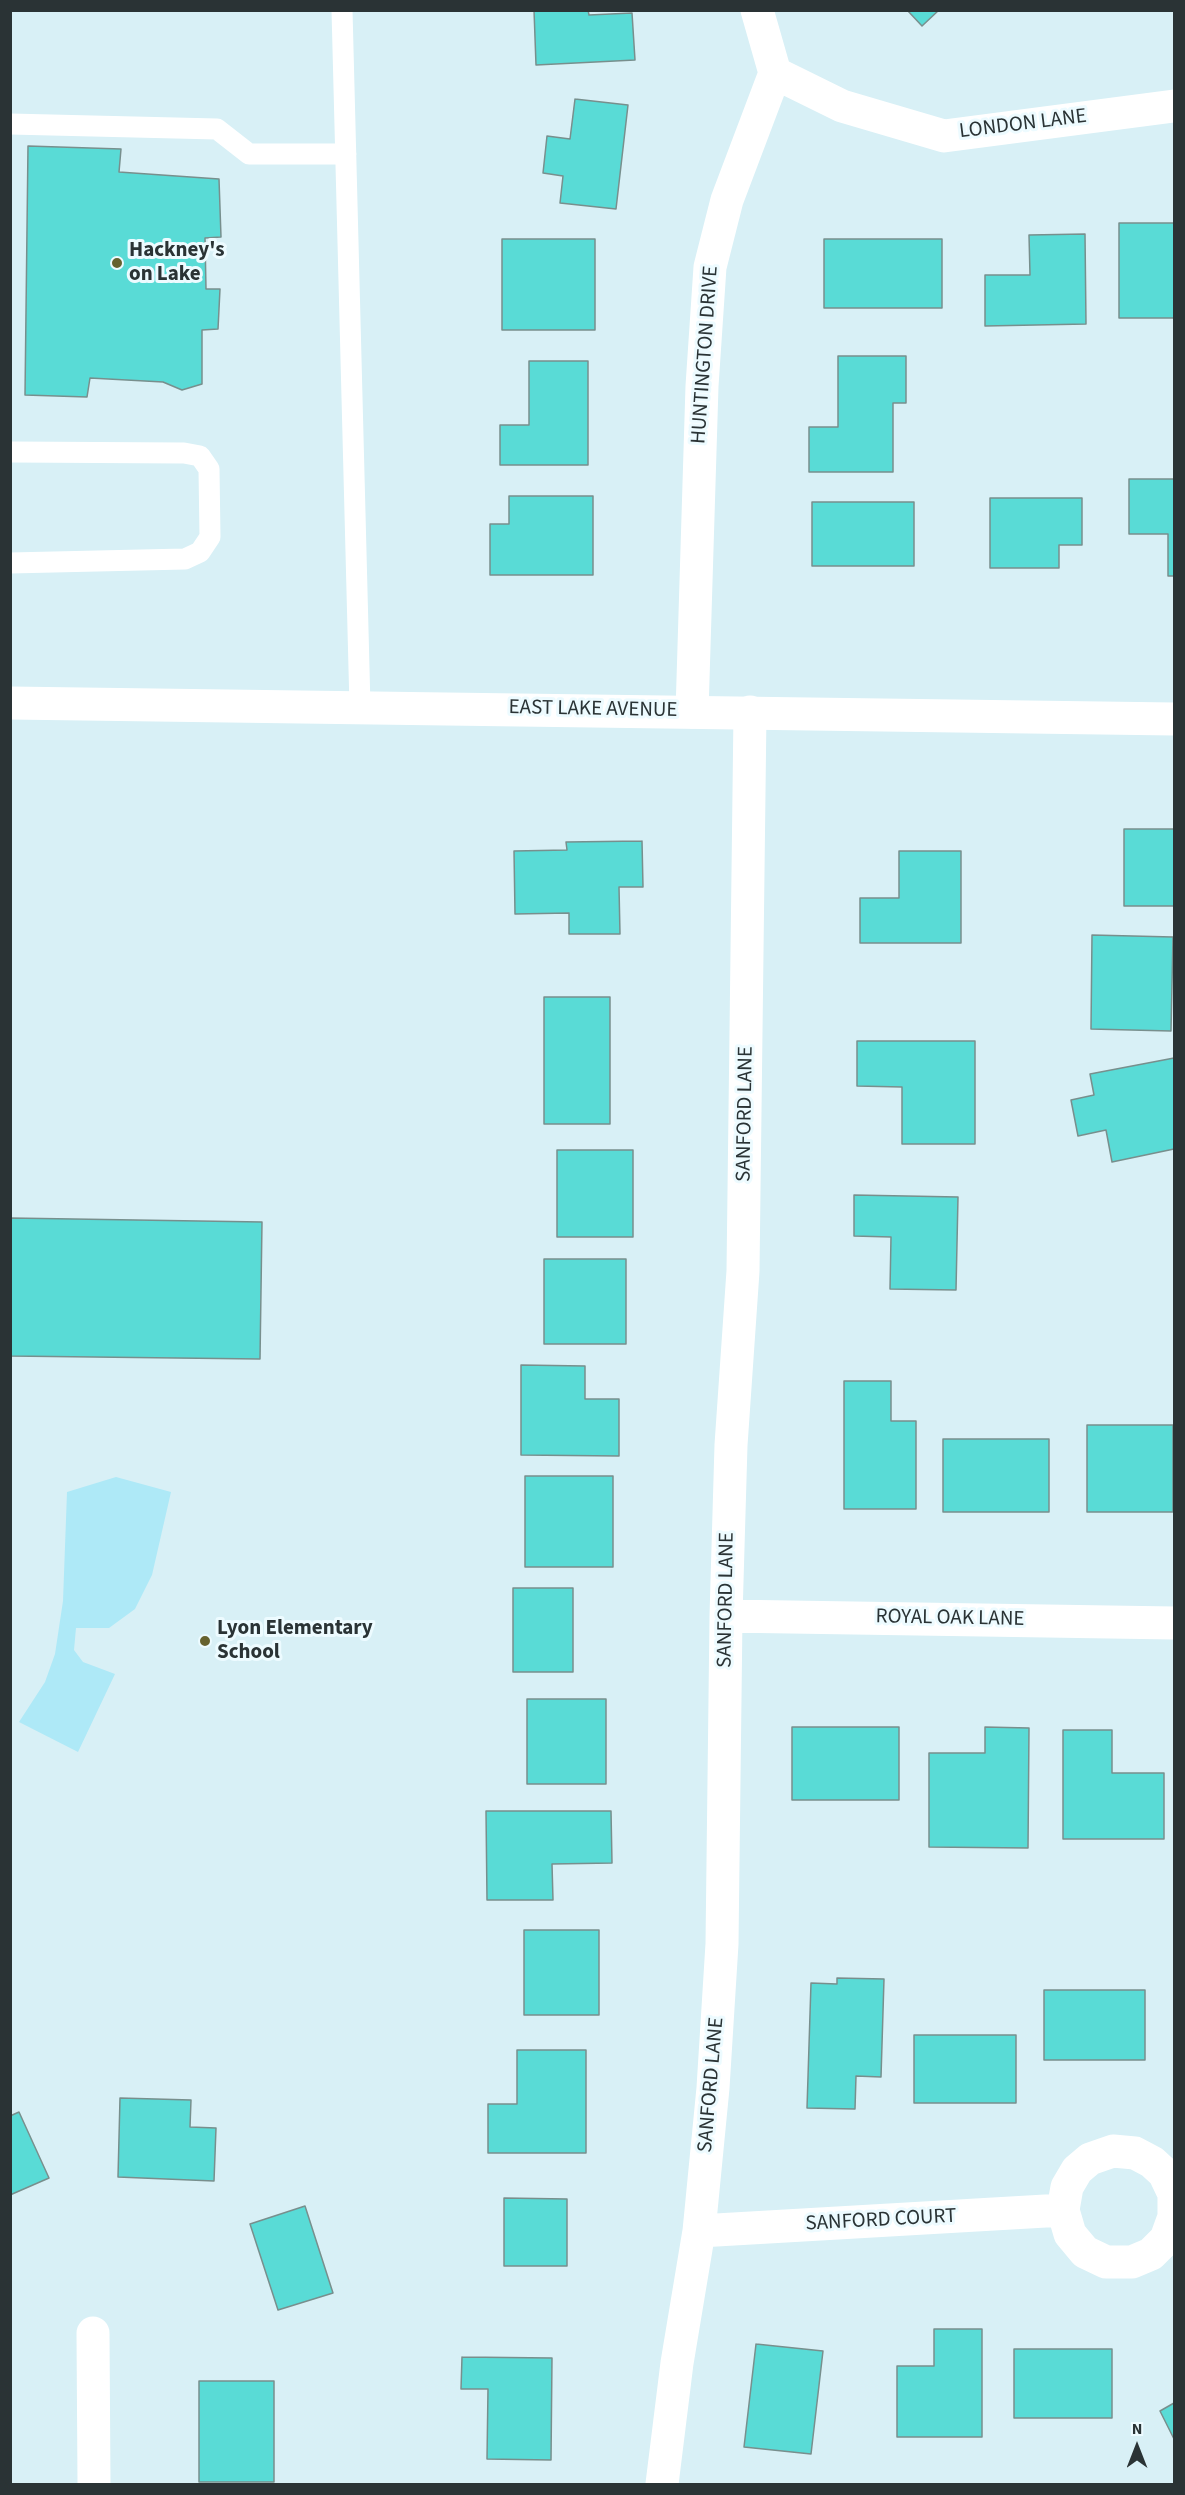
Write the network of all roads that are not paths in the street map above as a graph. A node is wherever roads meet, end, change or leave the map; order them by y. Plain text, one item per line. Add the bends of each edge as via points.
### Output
1 (342, 10) edge
2 (757, 10) edge
3 (775, 73) junction
4 (1174, 106) edge
5 (10, 124) edge
6 (346, 154) junction
7 (10, 452) edge
8 (10, 563) edge
9 (10, 703) edge
10 (360, 707) junction
11 (692, 712) junction
12 (750, 712) junction
13 (1174, 718) edge
14 (726, 1616) junction
15 (1174, 1623) edge
16 (1063, 2210) junction
17 (1174, 2217) edge
18 (699, 2231) junction
19 (93, 2333) dead end
20 (94, 2484) edge
21 (662, 2484) edge

1 - 6 lane
2 - 3 street
3 - 4 street, LONDON LANE via 842,106 944,136
3 - 11 street, HUNTINGTON DRIVE via 727,200 710,267 702,386
5 - 6 lane via 217,129 249,154
6 - 10 lane
7 - 8 lane via 200,456 209,469 210,537 200,552 185,559
9 - 10 street, EAST LAKE AVENUE
10 - 11 street, EAST LAKE AVENUE
11 - 12 street, EAST LAKE AVENUE
12 - 13 street, EAST LAKE AVENUE
12 - 14 street, SANFORD LANE via 743,1271 731,1445
14 - 15 street, ROYAL OAK LANE
14 - 18 street, SANFORD LANE via 722,1944
16 - 17 street via 1070,2234 1085,2252 1106,2262 1132,2262 1151,2254 1166,2239
16 - 17 street via 1067,2187 1077,2170 1090,2159 1113,2151 1135,2153 1164,2173 1174,2194
16 - 18 street, SANFORD COURT
18 - 21 street, SANFORD LANE
19 - 20 street

